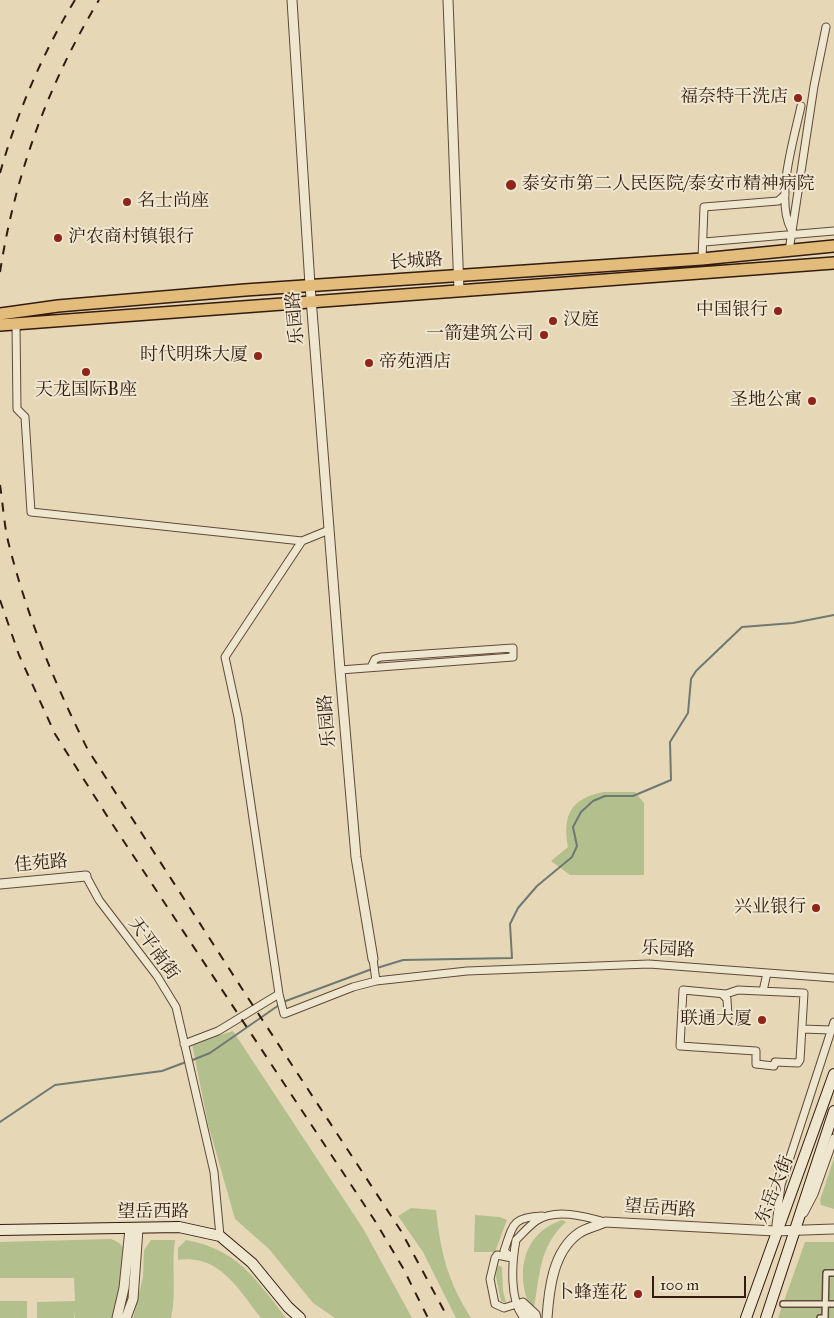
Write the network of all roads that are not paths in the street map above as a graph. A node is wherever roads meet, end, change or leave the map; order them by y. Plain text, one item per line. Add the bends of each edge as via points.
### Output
1 (292, 0) edge
2 (448, 0) edge
3 (826, 27) dead end
4 (801, 106) dead end
5 (785, 195) junction
6 (834, 231) edge
7 (791, 232) junction
8 (704, 242) junction
9 (834, 246) edge
10 (789, 251) junction
11 (702, 259) junction
12 (834, 263) edge
13 (459, 277) junction
14 (310, 285) junction
15 (459, 290) junction
16 (311, 301) junction
17 (7, 320) edge
18 (329, 530) junction
19 (302, 541) junction
20 (370, 667) junction
21 (340, 670) junction
22 (86, 876) joint
23 (0, 884) edge
24 (373, 959) joint
25 (767, 973) junction
26 (376, 978) junction
27 (834, 978) edge
28 (763, 991) junction
29 (722, 994) junction
30 (280, 996) junction
31 (728, 1016) dead end
32 (834, 1022) edge
33 (802, 1029) junction
34 (831, 1030) junction
35 (184, 1044) junction
36 (834, 1074) edge
37 (834, 1111) edge
38 (834, 1138) edge
39 (558, 1215) junction
40 (604, 1222) junction
41 (134, 1229) junction
42 (796, 1229) junction
43 (834, 1229) edge
44 (0, 1230) edge
45 (776, 1231) junction
46 (220, 1236) junction
47 (512, 1258) junction
48 (834, 1273) edge
49 (517, 1303) junction
50 (783, 1304) dead end
51 (826, 1304) junction
52 (834, 1304) edge
53 (117, 1318) edge
54 (126, 1318) edge
55 (300, 1318) edge
56 (524, 1318) edge
57 (530, 1318) edge
58 (538, 1318) edge
59 (547, 1318) edge
60 (746, 1318) edge
61 (766, 1318) edge
62 (820, 1318) edge

1 - 14 street, 乐园路
2 - 13 street
3 - 7 street
4 - 5 street
5 - 7 street via 786,219
5 - 8 street via 778,201 704,207
6 - 7 street
7 - 8 street
7 - 10 street
8 - 11 street
9 - 10 main road, 长城路
10 - 11 main road, 长城路
11 - 13 main road, 长城路
12 - 15 main road, 长城路
13 - 14 main road, 长城路
13 - 15 street
14 - 16 street, 乐园路
14 - 17 main road, 长城路 via 58,306
15 - 16 main road, 长城路
16 - 17 main road, 长城路
16 - 18 street, 乐园路
17 - 19 street via 17,409 25,417 31,512
18 - 19 street
18 - 21 street, 乐园路
19 - 30 street via 225,657 238,717
20 - 20 street via 513,657 513,648 381,657 375,659
20 - 21 street
21 - 24 street, 乐园路 via 356,857
22 - 23 street, 佳苑路
22 - 35 street, 天平南街 via 176,1007
24 - 26 street, 乐园路
25 - 26 street, 乐园路 via 649,964
25 - 27 street, 乐园路
25 - 28 street
26 - 30 street via 284,1014
28 - 29 street via 738,990
28 - 33 street via 804,994
29 - 31 street via 727,999
29 - 33 street via 683,990 680,1046 756,1052 756,1064 798,1063
30 - 35 street via 218,1032
32 - 34 street
33 - 34 street
34 - 45 street via 781,1185
35 - 46 street, 天平南街 via 214,1172
36 - 45 main road, 东岳大街 via 788,1206
37 - 42 main road, 东岳大街
38 - 42 street via 814,1194
39 - 40 street via 583,1216
39 - 47 street via 537,1220 516,1240
39 - 47 street via 525,1216 513,1225 504,1250
40 - 45 street, 望岳西路
40 - 59 street, 望岳西路 via 580,1232 566,1245 548,1294
41 - 44 main road, 望岳西路
41 - 46 main road, 望岳西路 via 179,1227
41 - 53 street
41 - 54 street via 133,1299
42 - 43 street, 望岳西路
42 - 45 street, 望岳西路
42 - 61 main road, 东岳大街
45 - 60 main road, 东岳大街
46 - 55 main road, 望岳西路 via 252,1263
47 - 49 street
47 - 49 street via 497,1255 490,1279 495,1304 504,1308
48 - 51 street via 826,1273
49 - 56 street
49 - 57 street
49 - 58 street via 523,1302
50 - 51 street
51 - 52 street
51 - 62 street via 826,1318

